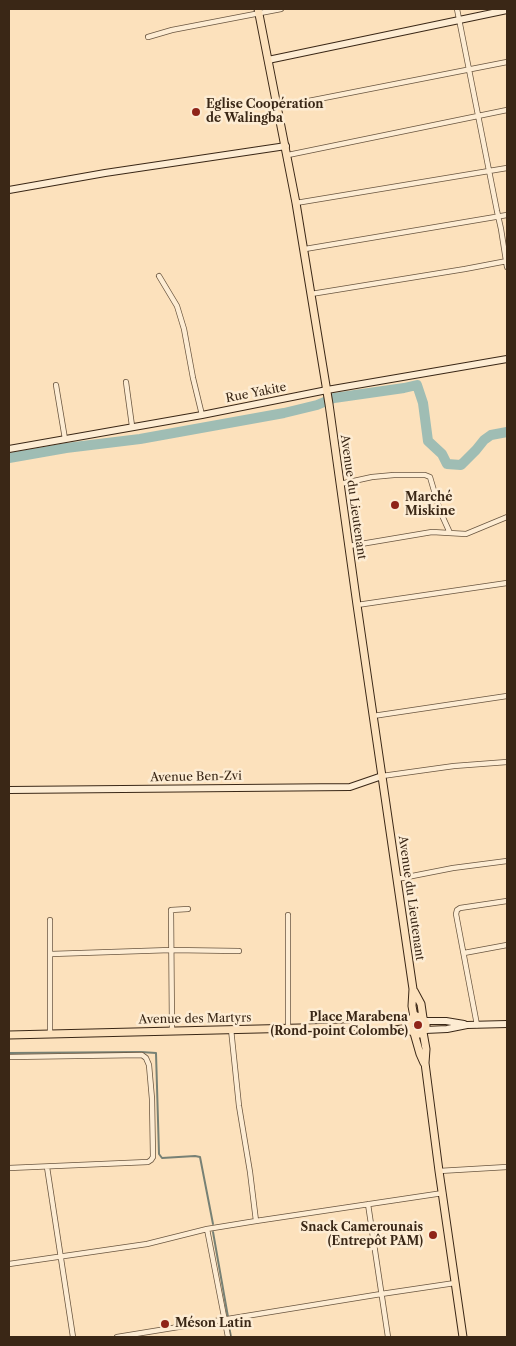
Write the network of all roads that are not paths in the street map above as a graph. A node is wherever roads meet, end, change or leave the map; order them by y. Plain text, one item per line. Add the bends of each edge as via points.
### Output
1 (281, 9) edge
2 (457, 9) edge
3 (507, 10) edge
4 (259, 11) edge
5 (459, 20) junction
6 (148, 37) dead end
7 (268, 60) junction
8 (507, 62) edge
9 (469, 70) junction
10 (278, 107) junction
11 (507, 110) edge
12 (478, 116) junction
13 (286, 146) junction
14 (288, 156) junction
15 (507, 168) edge
16 (489, 171) junction
17 (9, 190) edge
18 (296, 203) junction
19 (507, 215) edge
20 (498, 217) junction
21 (304, 249) junction
22 (507, 261) edge
23 (507, 267) edge
24 (159, 276) dead end
25 (311, 294) junction
26 (507, 358) edge
27 (126, 382) dead end
28 (56, 385) dead end
29 (327, 392) junction
30 (202, 415) junction
31 (132, 426) junction
32 (65, 439) junction
33 (9, 449) edge
34 (340, 484) junction
35 (507, 517) edge
36 (450, 533) junction
37 (349, 546) junction
38 (507, 583) edge
39 (357, 605) junction
40 (507, 696) edge
41 (373, 716) junction
42 (507, 762) edge
43 (382, 776) junction
44 (9, 790) edge
45 (507, 861) edge
46 (398, 879) junction
47 (507, 900) edge
48 (188, 909) dead end
49 (288, 915) dead end
50 (50, 920) dead end
51 (507, 945) edge
52 (171, 950) junction
53 (239, 950) dead end
54 (464, 953) junction
55 (51, 954) junction
56 (413, 990) junction
57 (412, 1018) junction
58 (424, 1019) junction
59 (467, 1025) junction
60 (477, 1025) junction
61 (383, 1026) junction
62 (507, 1026) edge
63 (231, 1029) junction
64 (288, 1029) junction
65 (172, 1030) junction
66 (424, 1031) junction
67 (412, 1032) junction
68 (50, 1034) junction
69 (9, 1035) edge
70 (9, 1057) edge
71 (424, 1063) junction
72 (47, 1167) junction
73 (507, 1167) edge
74 (9, 1168) edge
75 (439, 1171) junction
76 (442, 1193) junction
77 (368, 1204) junction
78 (256, 1221) junction
79 (207, 1229) junction
80 (61, 1256) junction
81 (9, 1264) edge
82 (455, 1283) junction
83 (381, 1294) junction
84 (225, 1319) junction
85 (73, 1337) edge
86 (117, 1337) edge
87 (228, 1337) edge
88 (388, 1337) edge
89 (464, 1337) edge

1 - 4 street
2 - 5 street
3 - 5 street
4 - 6 street
4 - 7 main road, Avenue du Lieutenant
5 - 7 street
5 - 9 street
7 - 10 main road, Avenue du Lieutenant
8 - 9 street
9 - 10 street
9 - 12 street
10 - 13 main road, Avenue du Lieutenant
11 - 12 street
12 - 14 street
12 - 16 street
13 - 14 main road, Avenue du Lieutenant
13 - 17 street
14 - 18 main road, Avenue du Lieutenant
15 - 16 street
16 - 18 street
16 - 20 street
18 - 21 main road, Avenue du Lieutenant
19 - 20 street
20 - 21 street
20 - 22 street
21 - 25 main road, Avenue du Lieutenant
22 - 23 street
22 - 25 street
24 - 30 street via 178,306
25 - 29 main road, Avenue du Lieutenant
26 - 29 street, Rue Yakite
27 - 31 street
28 - 32 street
29 - 30 street, Rue Yakite
29 - 34 main road, Avenue du Lieutenant
30 - 31 street, Rue Yakite
31 - 32 street, Rue Yakite
32 - 33 street, Rue Yakite
34 - 36 street via 394,475 430,476
34 - 37 main road, Avenue du Lieutenant
35 - 36 street via 466,534
36 - 37 street via 432,532
37 - 39 main road, Avenue du Lieutenant
38 - 39 street
39 - 41 main road, Avenue du Lieutenant
40 - 41 street
41 - 43 main road, Avenue du Lieutenant
42 - 43 street
43 - 44 street, Avenue Ben-Zvi via 350,787
43 - 46 main road, Avenue du Lieutenant
45 - 46 street
46 - 56 main road, Avenue du Lieutenant
47 - 54 street via 457,910
48 - 52 street via 171,910
49 - 64 street
50 - 55 street
51 - 54 street
52 - 53 street
52 - 55 street
52 - 65 street
54 - 60 street
55 - 68 street
56 - 57 main road, Avenue du Lieutenant
56 - 58 main road, Avenue du Lieutenant via 421,1004
57 - 58 main road
57 - 61 main road, Avenue des Martyrs
57 - 67 main road via 409,1023
58 - 59 street
58 - 66 main road
59 - 60 street
59 - 66 street
60 - 62 street
61 - 64 main road, Avenue des Martyrs
61 - 67 main road, Avenue des Martyrs
63 - 64 main road, Avenue des Martyrs
63 - 65 main road, Avenue des Martyrs
63 - 78 street
65 - 68 main road, Avenue des Martyrs
66 - 67 main road via 420,1034
66 - 71 main road
67 - 71 main road
68 - 69 main road, Avenue des Martyrs
70 - 72 street via 142,1055 150,1065 151,1160
71 - 75 main road
72 - 74 street
72 - 80 street
73 - 75 street
75 - 76 main road
76 - 77 street
76 - 82 main road
77 - 78 street
77 - 83 street
78 - 79 street
79 - 80 street via 147,1244
79 - 84 street
80 - 81 street
80 - 85 street
82 - 83 street
82 - 89 main road
83 - 84 street
83 - 88 street
84 - 86 street
84 - 87 street

